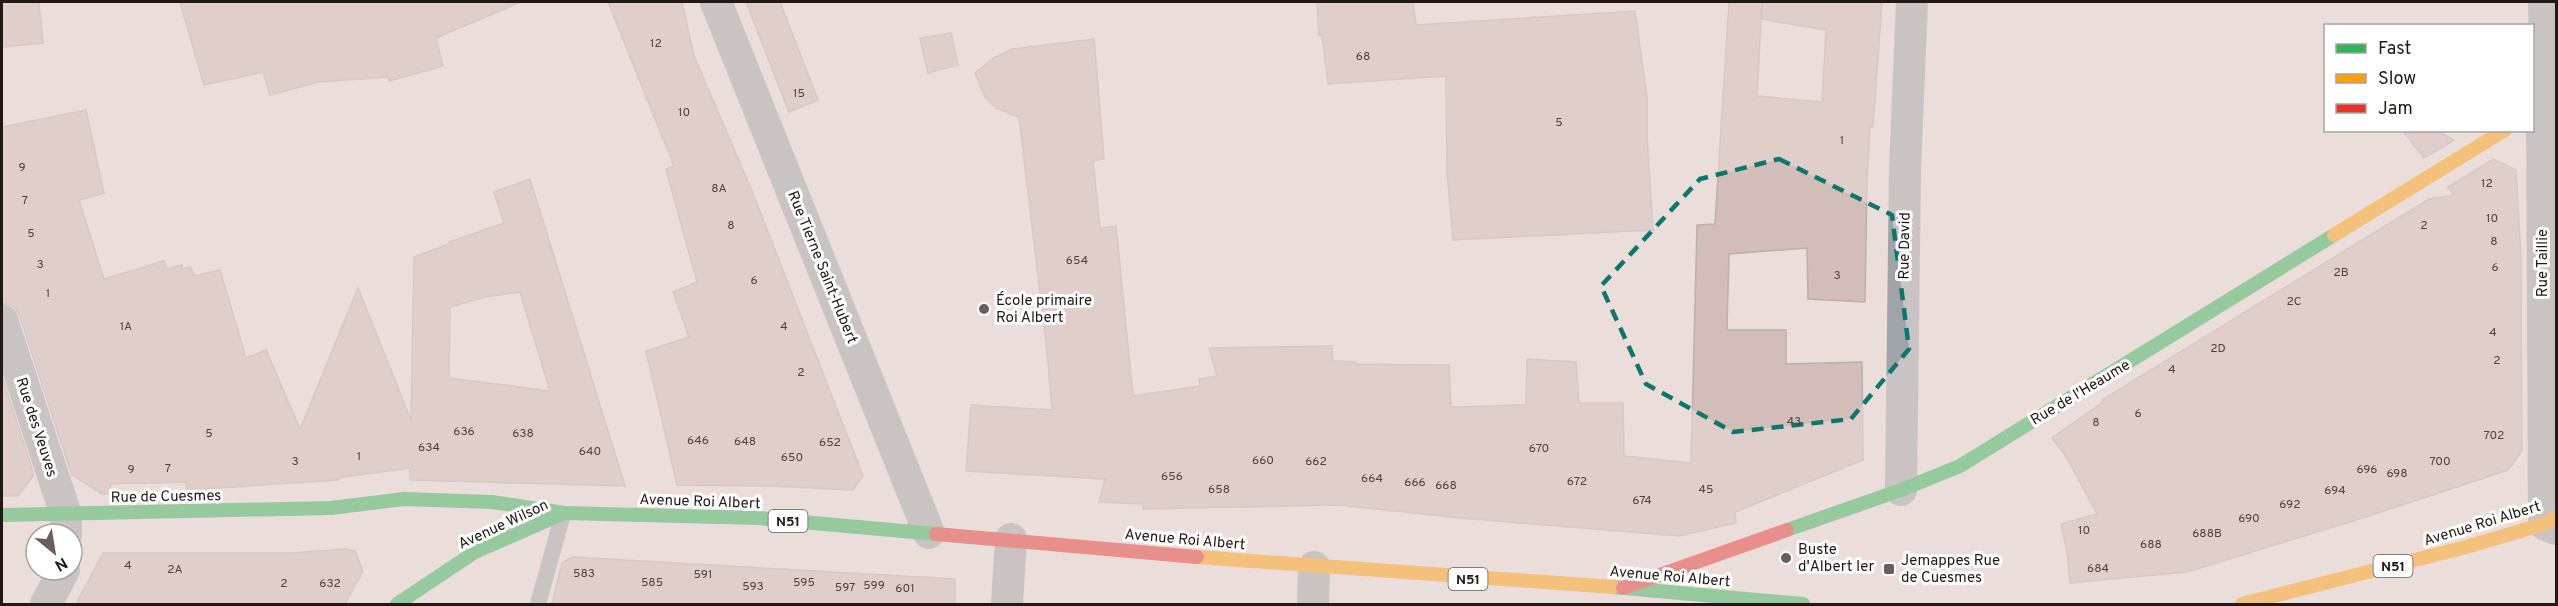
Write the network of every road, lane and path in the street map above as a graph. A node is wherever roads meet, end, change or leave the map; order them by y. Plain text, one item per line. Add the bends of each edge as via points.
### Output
1 (716, 2) edge
2 (1912, 2) edge
3 (2544, 2) edge
4 (2551, 50) edge
5 (2537, 112) edge
6 (2502, 132) edge
7 (2, 320) edge
8 (1901, 490) junction
9 (564, 513) junction
10 (2, 515) edge
11 (52, 522) edge
12 (65, 522) edge
13 (84, 523) edge
14 (2552, 524) edge
15 (929, 533) junction
16 (1011, 539) junction
17 (1314, 567) junction
18 (58, 582) edge
19 (1623, 588) junction
20 (46, 604) edge
21 (397, 604) edge
22 (538, 604) edge
23 (1007, 604) edge
24 (1313, 604) edge
25 (1803, 604) edge
26 (2242, 604) edge

1 - 15 street, Rue Tierne Saint-Hubert
2 - 8 street, Rue David via 1905,168
3 - 4 street, Rue Taillie
4 - 5 street, Rue Taillie
5 - 14 street, Rue Taillie
6 - 8 main road, Rue de l'Heaume via 1960,465
7 - 12 street, Rue des Veuves
8 - 19 main road, Rue de l'Heaume
9 - 13 main road, Rue de Cuesmes via 492,502 404,499 331,508
9 - 15 main road, Avenue Roi Albert / N51 via 758,518
9 - 21 main road, Avenue Wilson / N51 via 475,552
9 - 22 lane
10 - 11 main road, Rue de Cuesmes
14 - 26 main road, Avenue Roi Albert / N51
15 - 16 main road, Avenue Roi Albert / N51
16 - 17 main road, Avenue Roi Albert / N51
16 - 23 street
17 - 19 main road, Avenue Roi Albert / N51
17 - 24 street
18 - 20 street
19 - 25 main road, Avenue Roi Albert / N51

